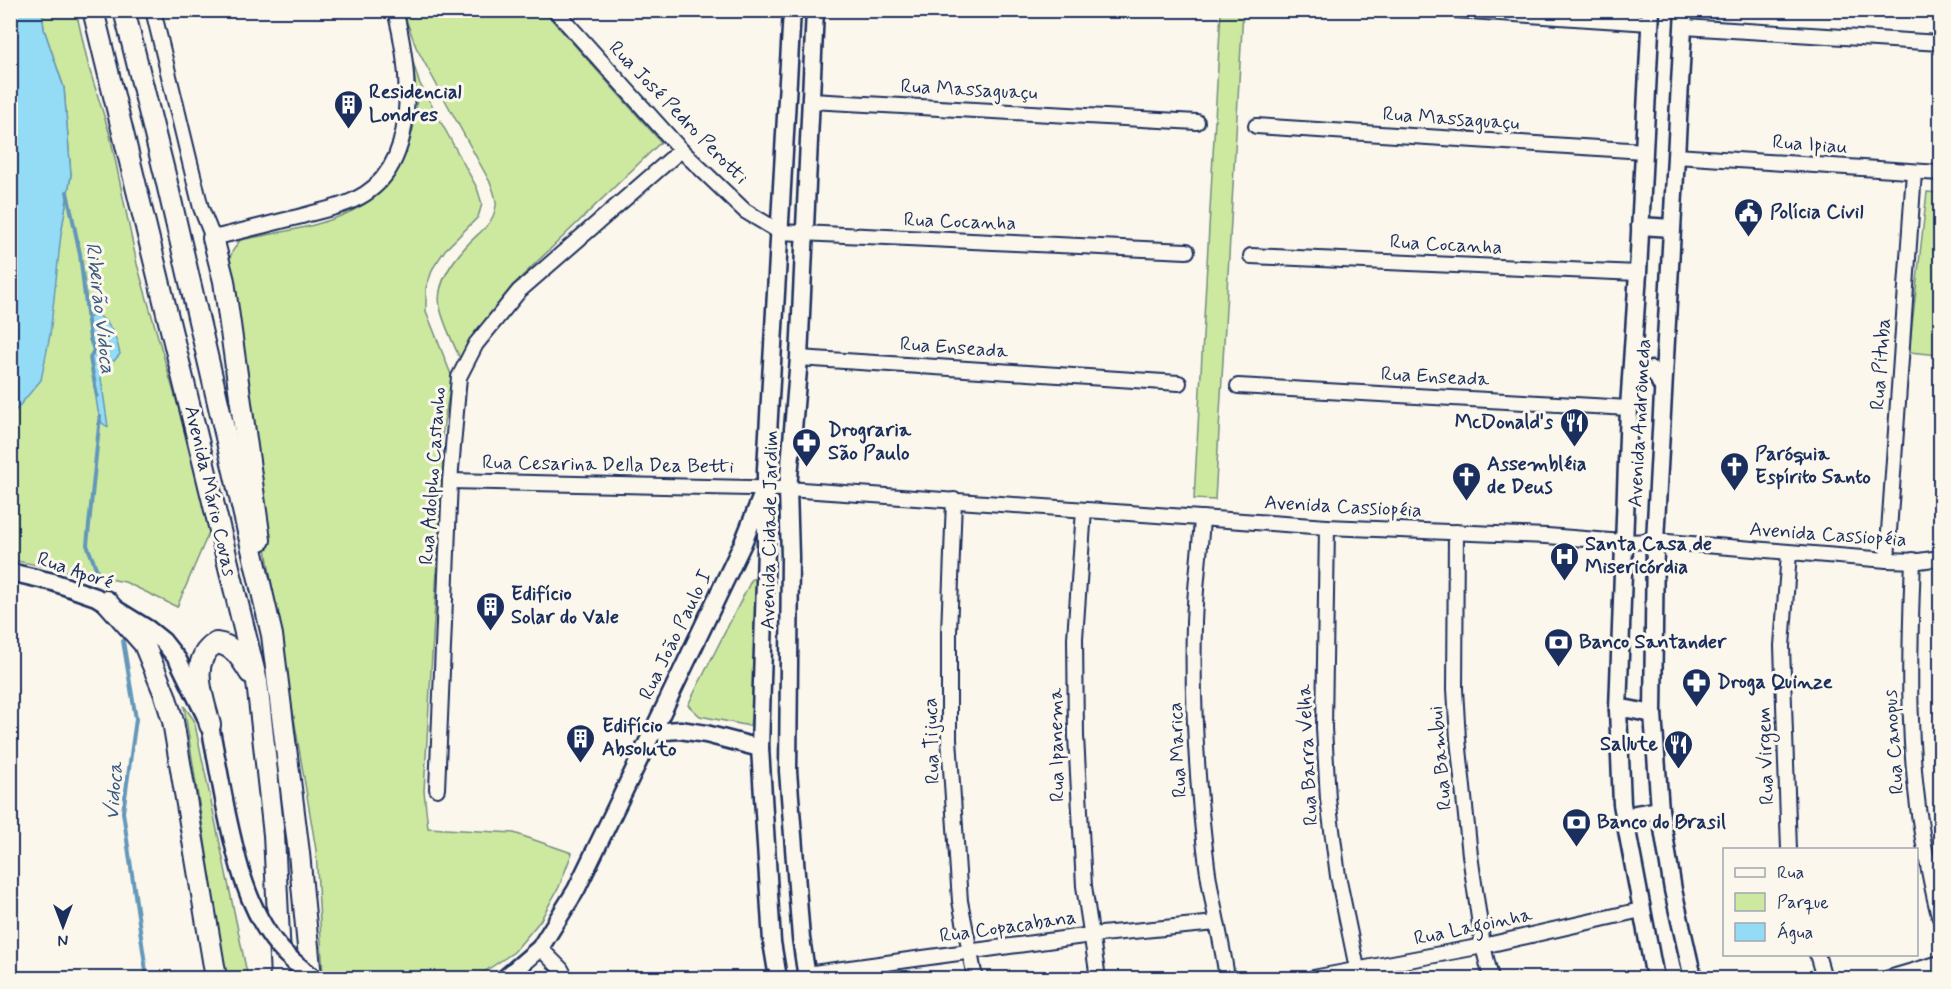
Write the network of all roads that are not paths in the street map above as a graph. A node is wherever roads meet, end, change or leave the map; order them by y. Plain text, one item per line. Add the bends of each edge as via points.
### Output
1 (93, 10) edge
2 (124, 10) edge
3 (153, 10) edge
4 (396, 10) edge
5 (555, 10) edge
6 (792, 10) edge
7 (815, 10) edge
8 (1455, 10) edge
9 (1650, 17) edge
10 (1684, 19) edge
11 (1941, 43) edge
12 (811, 101) junction
13 (1197, 122) dead end
14 (1256, 126) dead end
15 (681, 150) junction
16 (1644, 151) junction
17 (1677, 156) junction
18 (1914, 172) junction
19 (1941, 173) edge
20 (1640, 226) junction
21 (1672, 228) junction
22 (780, 232) junction
23 (804, 234) junction
24 (213, 238) junction
25 (1187, 251) dead end
26 (1251, 256) dead end
27 (1638, 273) junction
28 (799, 358) junction
29 (1631, 381) junction
30 (1179, 383) dead end
31 (1238, 386) dead end
32 (1662, 386) junction
33 (1629, 408) junction
34 (450, 481) junction
35 (765, 488) junction
36 (788, 489) junction
37 (954, 500) junction
38 (1084, 510) junction
39 (1202, 518) junction
40 (1327, 527) junction
41 (1456, 532) junction
42 (1623, 542) junction
43 (1655, 542) junction
44 (766, 548) junction
45 (1789, 553) junction
46 (790, 557) junction
47 (1941, 558) edge
48 (1887, 560) junction
49 (1916, 560) junction
50 (1941, 567) edge
51 (13, 575) edge
52 (106, 602) junction
53 (272, 635) junction
54 (257, 682) junction
55 (1618, 710) junction
56 (1653, 714) junction
57 (210, 725) junction
58 (652, 732) junction
59 (760, 748) junction
60 (437, 789) dead end
61 (1660, 810) junction
62 (1626, 821) junction
63 (1789, 848) edge
64 (1641, 910) junction
65 (1941, 918) edge
66 (1216, 923) junction
67 (1091, 935) junction
68 (801, 938) junction
69 (772, 942) junction
70 (1483, 946) junction
71 (540, 948) junction
72 (971, 952) junction
73 (1818, 956) edge
74 (1941, 963) edge
75 (1357, 974) edge
76 (807, 976) edge
77 (216, 978) edge
78 (280, 978) edge
79 (312, 978) edge
80 (505, 978) edge
81 (566, 978) edge
82 (778, 978) edge
83 (975, 978) edge
84 (1098, 978) edge
85 (1227, 978) edge
86 (1313, 978) edge
87 (1491, 978) edge
88 (1655, 978) edge
89 (1693, 978) edge
90 (1824, 978) edge
91 (1889, 978) edge

1 - 54 highway, Avenida Mário Covas
2 - 53 highway, Avenida Mário Covas
3 - 24 street via 201,208
4 - 24 street via 404,45 405,129 386,173 355,200
5 - 15 street, Rua José Pedro Perotti
6 - 22 main road, Avenida Cidade Jardim
7 - 12 main road, Avenida Cidade Jardim
8 - 9 street
9 - 16 main road, Avenida Andrômeda
10 - 11 street
10 - 17 main road, Avenida Andrômeda
12 - 13 street, Rua Massaguaçu
12 - 23 main road, Avenida Cidade Jardim
14 - 16 street, Rua Massaguaçu
15 - 22 street, Rua José Pedro Perotti via 745,211
15 - 34 street, Rua Adolpho Castanho via 519,291 476,344 459,377
16 - 20 main road, Avenida Andrômeda
17 - 18 street, Rua Ipiau
17 - 21 main road, Avenida Andrômeda
18 - 19 street, Rua Ipiau
18 - 48 street, Rua Pituba
20 - 21 main road
20 - 27 main road, Avenida Andrômeda
21 - 32 main road, Avenida Andrômeda
22 - 23 street, Rua Cocanha
22 - 35 main road, Avenida Cidade Jardim
23 - 25 street, Rua Cocanha
23 - 28 main road, Avenida Cidade Jardim
24 - 53 highway via 224,281
26 - 27 street, Rua Cocanha
27 - 29 main road, Avenida Andrômeda
28 - 30 street, Rua Enseada
28 - 36 main road, Avenida Cidade Jardim
29 - 32 main road via 1637,373 1651,369
29 - 33 main road, Avenida Andrômeda
31 - 33 street, Rua Enseada
32 - 43 main road, Avenida Andrômeda
33 - 42 main road, Avenida Andrômeda
34 - 35 street, Rua Cesarina Della Dea Betti
34 - 60 street, Rua Adolpho Castanho
35 - 36 street, Avenida Cassiopéia
35 - 44 main road, Avenida Cidade Jardim
35 - 58 main road, Rua João Paulo I via 743,543
36 - 37 street, Avenida Cassiopéia
36 - 46 main road, Avenida Cidade Jardim
37 - 38 street, Avenida Cassiopéia
37 - 72 street, Rua Tijuca via 949,739 960,902
38 - 39 street, Avenida Cassiopéia
38 - 67 street, Rua Ipanema via 1075,638 1076,736 1079,820
39 - 40 street, Avenida Cassiopéia
39 - 66 street, Rua Marica via 1194,676 1201,809
40 - 41 street, Avenida Cassiopéia
40 - 75 street, Rua Barra Velha via 1324,728 1328,799
41 - 42 street, Avenida Cassiopéia
41 - 70 street, Rua Bambui via 1457,719
42 - 43 street, Avenida Cassiopéia
42 - 55 main road, Avenida Andrômeda
43 - 45 street, Avenida Cassiopéia
43 - 56 main road, Avenida Andrômeda
44 - 46 main road
44 - 59 main road, Avenida Cidade Jardim
45 - 48 street, Avenida Cassiopéia
45 - 63 street, Rua Virgem via 1782,646
46 - 68 main road, Avenida Cidade Jardim via 788,771
47 - 49 street, Avenida Cassiopéia
48 - 49 street, Avenida Cassiopéia
49 - 50 street, Avenida Cassiopéia
49 - 65 street, Rua Canopus via 1909,688 1913,770 1921,831
51 - 52 main road, Rua Aporé via 53,582
52 - 57 main road, Rua Aporé via 163,641 178,660
52 - 77 highway via 144,644 173,721
53 - 79 highway, Avenida Mário Covas
54 - 57 highway via 232,649 216,643 208,648 201,659 199,674
54 - 78 highway, Avenida Mário Covas via 274,835
55 - 56 main road
55 - 62 main road, Avenida Andrômeda
56 - 61 main road, Avenida Andrômeda
57 - 79 main road, bridge via 236,858 253,902 279,947
58 - 59 main road via 680,730
58 - 71 main road, Rua João Paulo I via 576,890
59 - 69 main road, Avenida Cidade Jardim
61 - 62 main road via 1636,814
61 - 89 main road, Avenida Andrômeda
62 - 64 main road, Avenida Andrômeda
64 - 70 street, Rua Lagoinha
64 - 88 main road, Avenida Andrômeda
66 - 67 street, Rua Copacabana
66 - 85 street, Rua Marica
67 - 72 street, Rua Copacabana
67 - 84 street, Rua Ipanema
68 - 69 main road
68 - 76 main road, Avenida Cidade Jardim
69 - 82 main road, Avenida Cidade Jardim
70 - 75 street, Rua Lagoinha
70 - 87 street, Rua Bambui
71 - 80 main road, Rua João Paulo I
71 - 81 street
72 - 76 street, Rua Copacabana
72 - 83 street, Rua Tijuca
73 - 90 street
74 - 91 street
75 - 86 street, Rua Lagoinha

